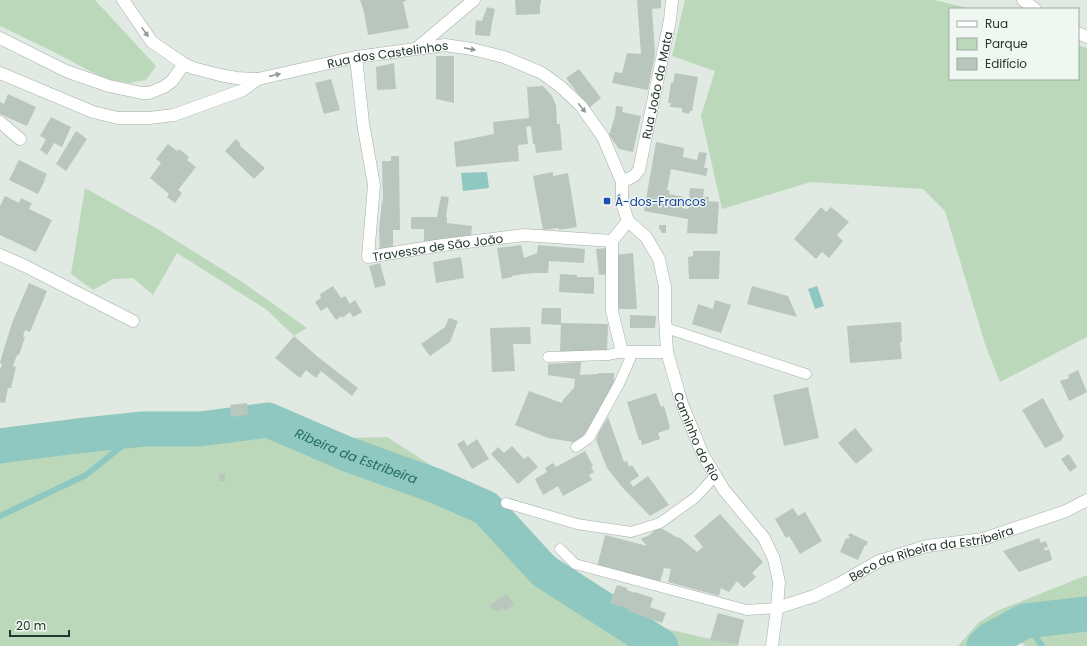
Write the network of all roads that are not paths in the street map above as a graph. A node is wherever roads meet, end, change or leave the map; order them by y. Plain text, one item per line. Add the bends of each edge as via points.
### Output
1 (474, 0) edge
2 (672, 0) edge
3 (1023, 0) edge
4 (127, 3) edge
5 (1034, 8) edge
6 (0, 38) edge
7 (417, 48) junction
8 (356, 56) junction
9 (184, 64) junction
10 (0, 73) edge
11 (258, 79) junction
12 (0, 122) edge
13 (20, 139) dead end
14 (622, 182) junction
15 (628, 222) junction
16 (612, 241) junction
17 (0, 255) edge
18 (133, 321) dead end
19 (666, 328) junction
20 (627, 352) junction
21 (667, 352) junction
22 (548, 357) dead end
23 (806, 374) dead end
24 (576, 447) dead end
25 (716, 475) junction
26 (1087, 500) edge
27 (506, 503) dead end
28 (560, 549) dead end
29 (777, 608) junction
30 (772, 646) edge

1 - 7 street
2 - 14 street, Rua João da Mata via 639,170 634,176
3 - 5 street
4 -> 9 street, Rua dos Castelinhos via 152,42
6 - 9 street via 66,71 109,86 142,93 164,87
7 - 8 street, Rua dos Castelinhos
7 -> 14 street, Rua dos Castelinhos via 445,45 472,49 504,57 542,74 561,87 581,106 602,137
11 -> 8 street, Rua dos Castelinhos
8 - 16 street, Travessa de São João via 363,124 374,185 368,257 524,235
9 - 11 street, Rua dos Castelinhos via 220,75
10 - 11 street via 93,112 118,118 174,115 243,90
12 - 13 street
14 - 15 street via 622,203
15 - 16 street
15 - 19 street, Caminho do Rio via 646,237 659,259 665,287
16 - 20 street via 612,311
17 - 18 street
19 - 21 street, Caminho do Rio
19 - 23 lane
20 - 21 street
20 - 22 lane
20 - 24 lane via 619,384 589,438
21 - 25 street, Caminho do Rio via 682,404 703,455
25 - 27 lane via 696,497 660,523 631,532 576,524
25 - 29 street, Caminho do Rio via 724,490 764,538 774,559 779,582
26 - 29 street, Beco da Ribeira da Estribeira via 1066,511 983,539 927,546 879,561 820,593
28 - 29 lane via 575,564 747,610
29 - 30 street, Caminho do Rio

